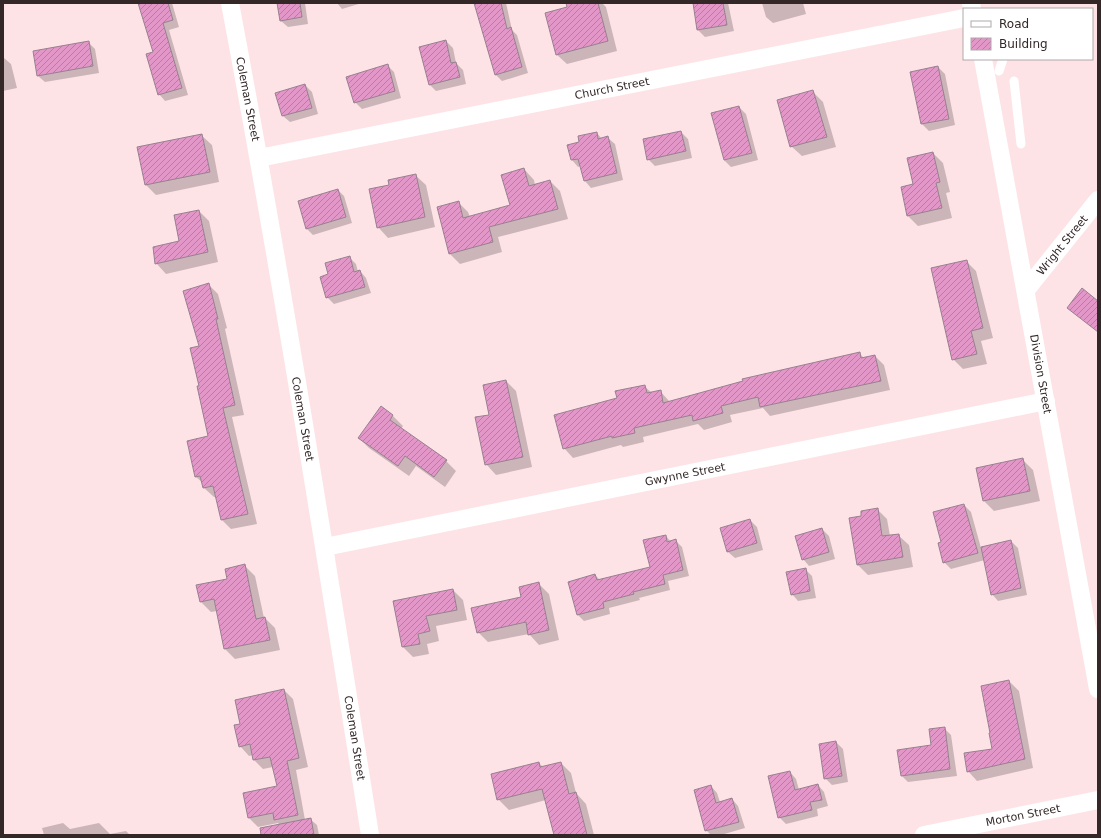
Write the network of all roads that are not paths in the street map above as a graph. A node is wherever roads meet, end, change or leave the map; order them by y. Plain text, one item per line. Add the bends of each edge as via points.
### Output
1 (230, 3) edge
2 (963, 18) edge
3 (983, 60) edge
4 (1003, 60) edge
5 (999, 71) dead end
6 (1014, 81) dead end
7 (1021, 144) dead end
8 (259, 158) junction
9 (1098, 200) edge
10 (1026, 290) junction
11 (1046, 401) junction
12 (325, 547) junction
13 (1098, 689) edge
14 (1098, 800) edge
15 (370, 835) edge
16 (924, 835) edge

1 - 8 street, Coleman Street
2 - 8 street, Church Street
3 - 10 street, Division Street
4 - 5 lane
6 - 7 lane
8 - 12 street, Coleman Street
9 - 10 street, Wright Street
10 - 11 street, Division Street
11 - 12 street, Gwynne Street
11 - 13 street, Division Street
12 - 15 street, Coleman Street
14 - 16 street, Morton Street

